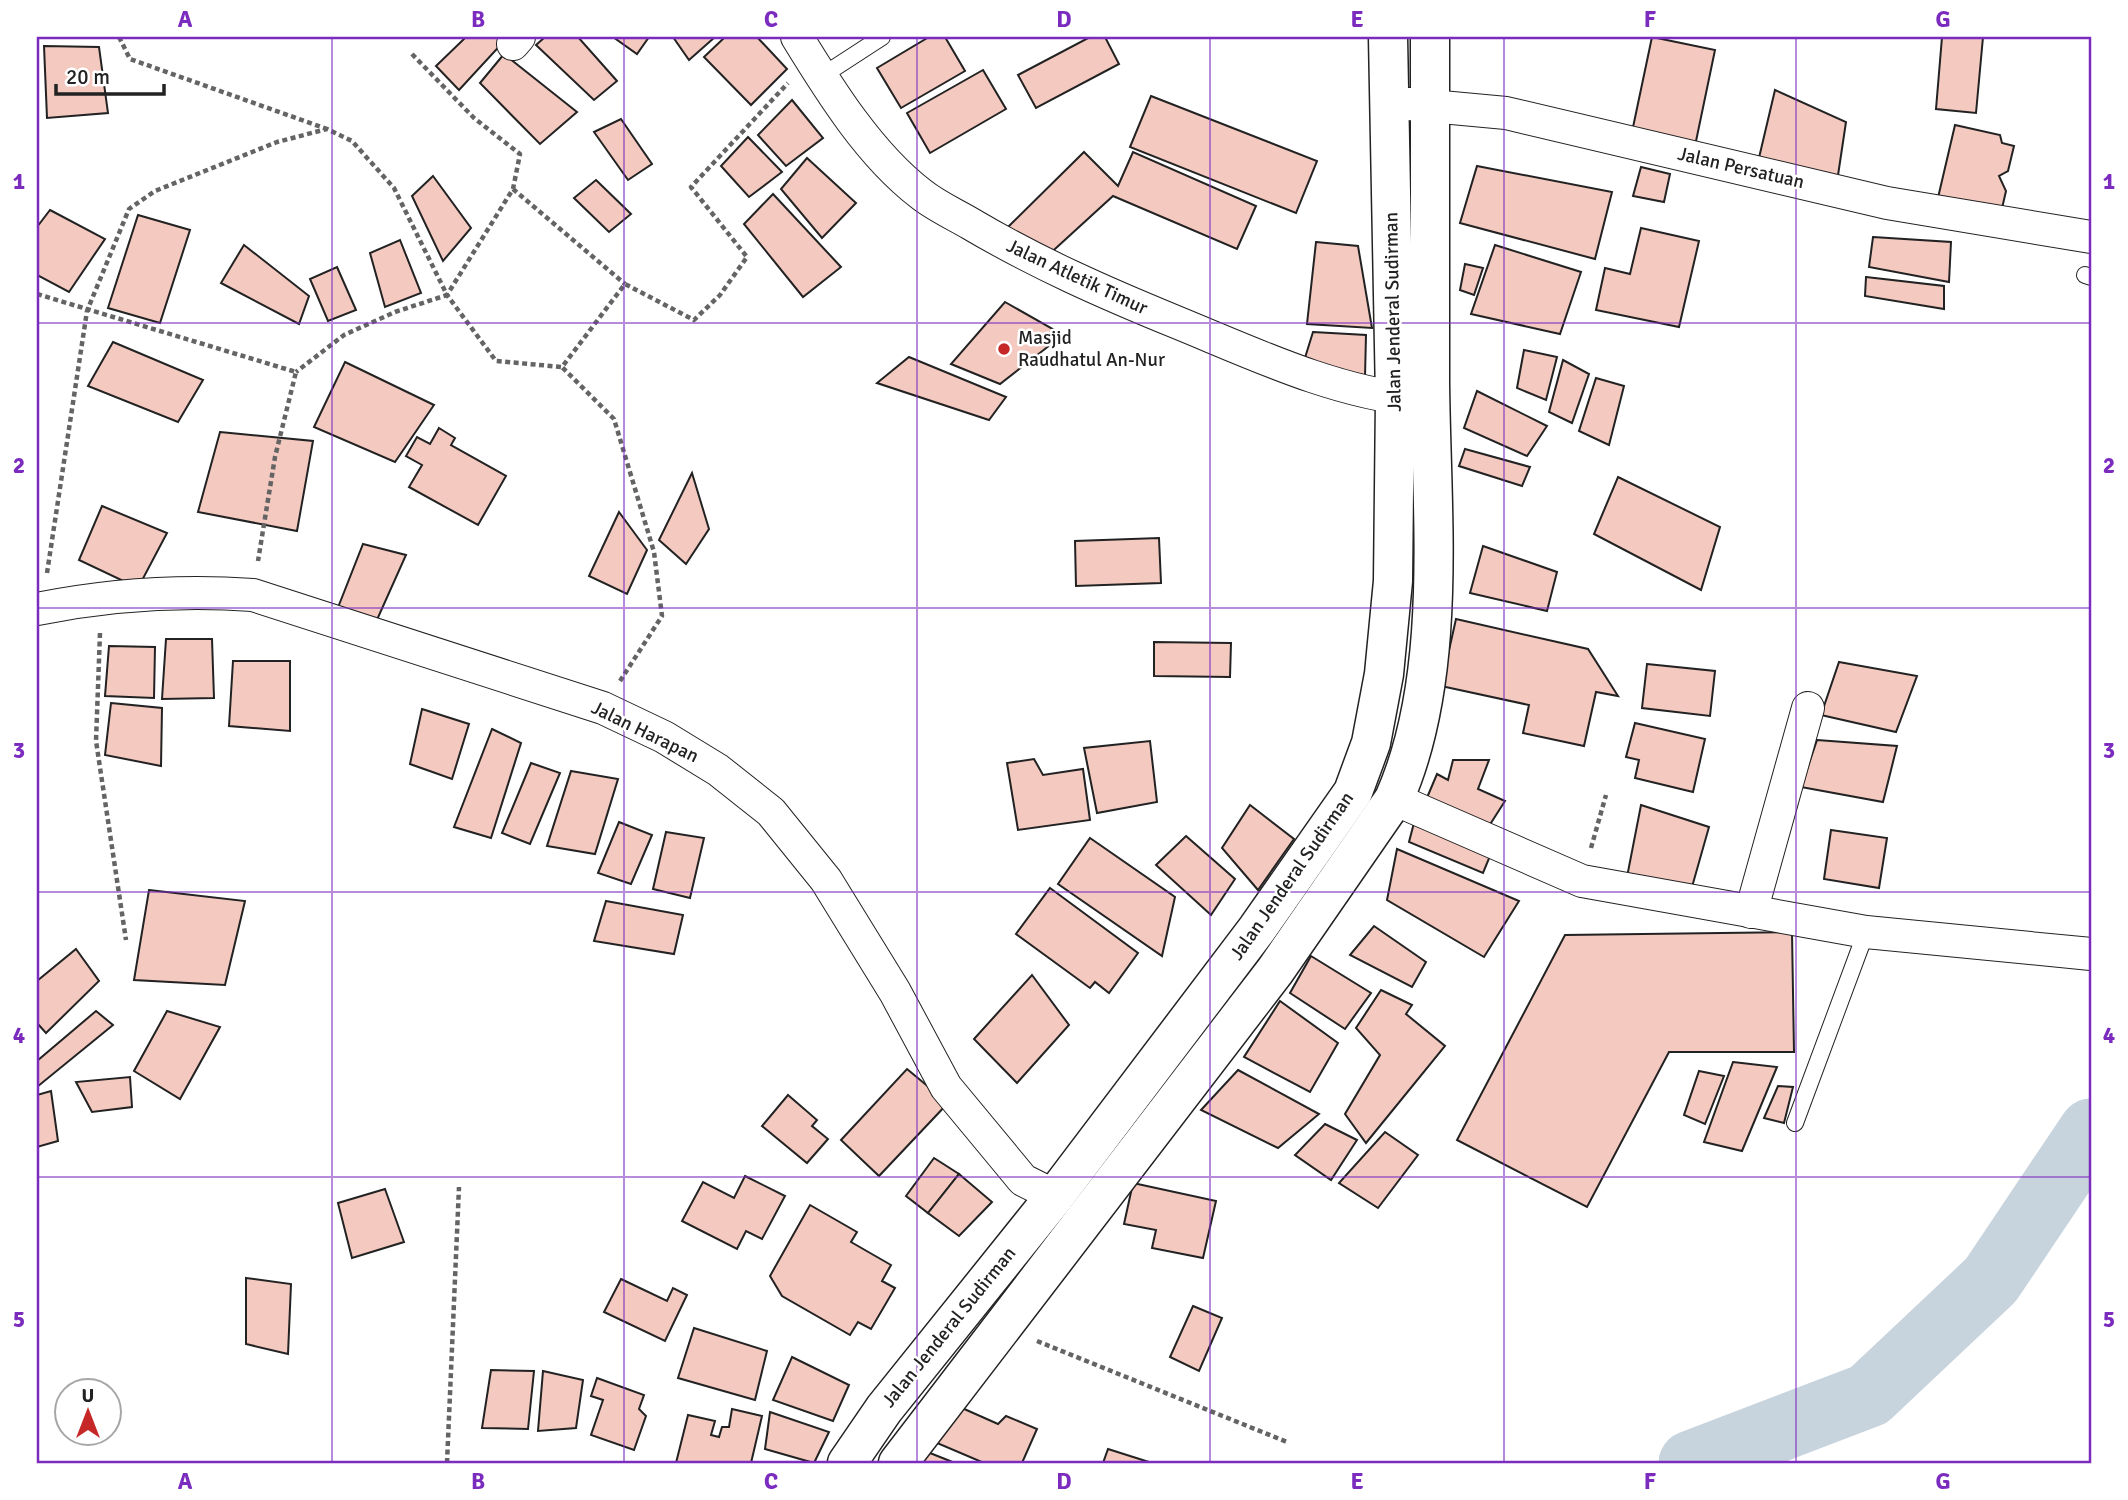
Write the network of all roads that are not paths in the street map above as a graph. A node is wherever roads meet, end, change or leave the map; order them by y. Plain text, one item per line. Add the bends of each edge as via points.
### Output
1 (882, 37) edge
2 (1388, 37) edge
3 (1430, 37) edge
4 (810, 57) edge
5 (1390, 103) junction
6 (1430, 106) junction
7 (2091, 237) edge
8 (1413, 400) junction
9 (39, 609) edge
10 (1808, 708) dead end
11 (1394, 799) junction
12 (1751, 912) junction
13 (1866, 932) junction
14 (2091, 954) edge
15 (1795, 1123) dead end
16 (1055, 1196) junction
17 (919, 1365) junction
18 (953, 1390) junction
19 (847, 1463) edge
20 (898, 1463) edge

1 - 4 lane
2 - 5 main road, Jalan Jenderal Sudirman
3 - 6 main road, Jalan Jenderal Sudirman
4 - 8 street, Jalan Atletik Timur via 855,125 920,194 997,239 1078,282 1234,346 1310,374
5 - 6 street, Jalan Persatuan
5 - 8 main road, Jalan Jenderal Sudirman
6 - 7 street, Jalan Persatuan via 1506,113 1886,203
6 - 8 main road, Jalan Jenderal Sudirman
8 - 11 main road, Jalan Jenderal Sudirman via 1432,586 1425,684 1414,743
8 - 16 main road, Jalan Jenderal Sudirman via 1384,674 1371,743 1353,792 1257,929
9 - 16 street, Jalan Harapan via 208,592 253,595 603,708 664,737 718,770 771,812 827,880 946,1087 1023,1180
10 - 12 street
11 - 12 street via 1582,881
11 - 18 main road, Jalan Jenderal Sudirman via 1275,971
12 - 13 street
13 - 14 street
13 - 15 lane
16 - 17 main road, Jalan Jenderal Sudirman
17 - 18 main road
17 - 19 main road, Jalan Jenderal Sudirman
18 - 20 main road, Jalan Jenderal Sudirman

